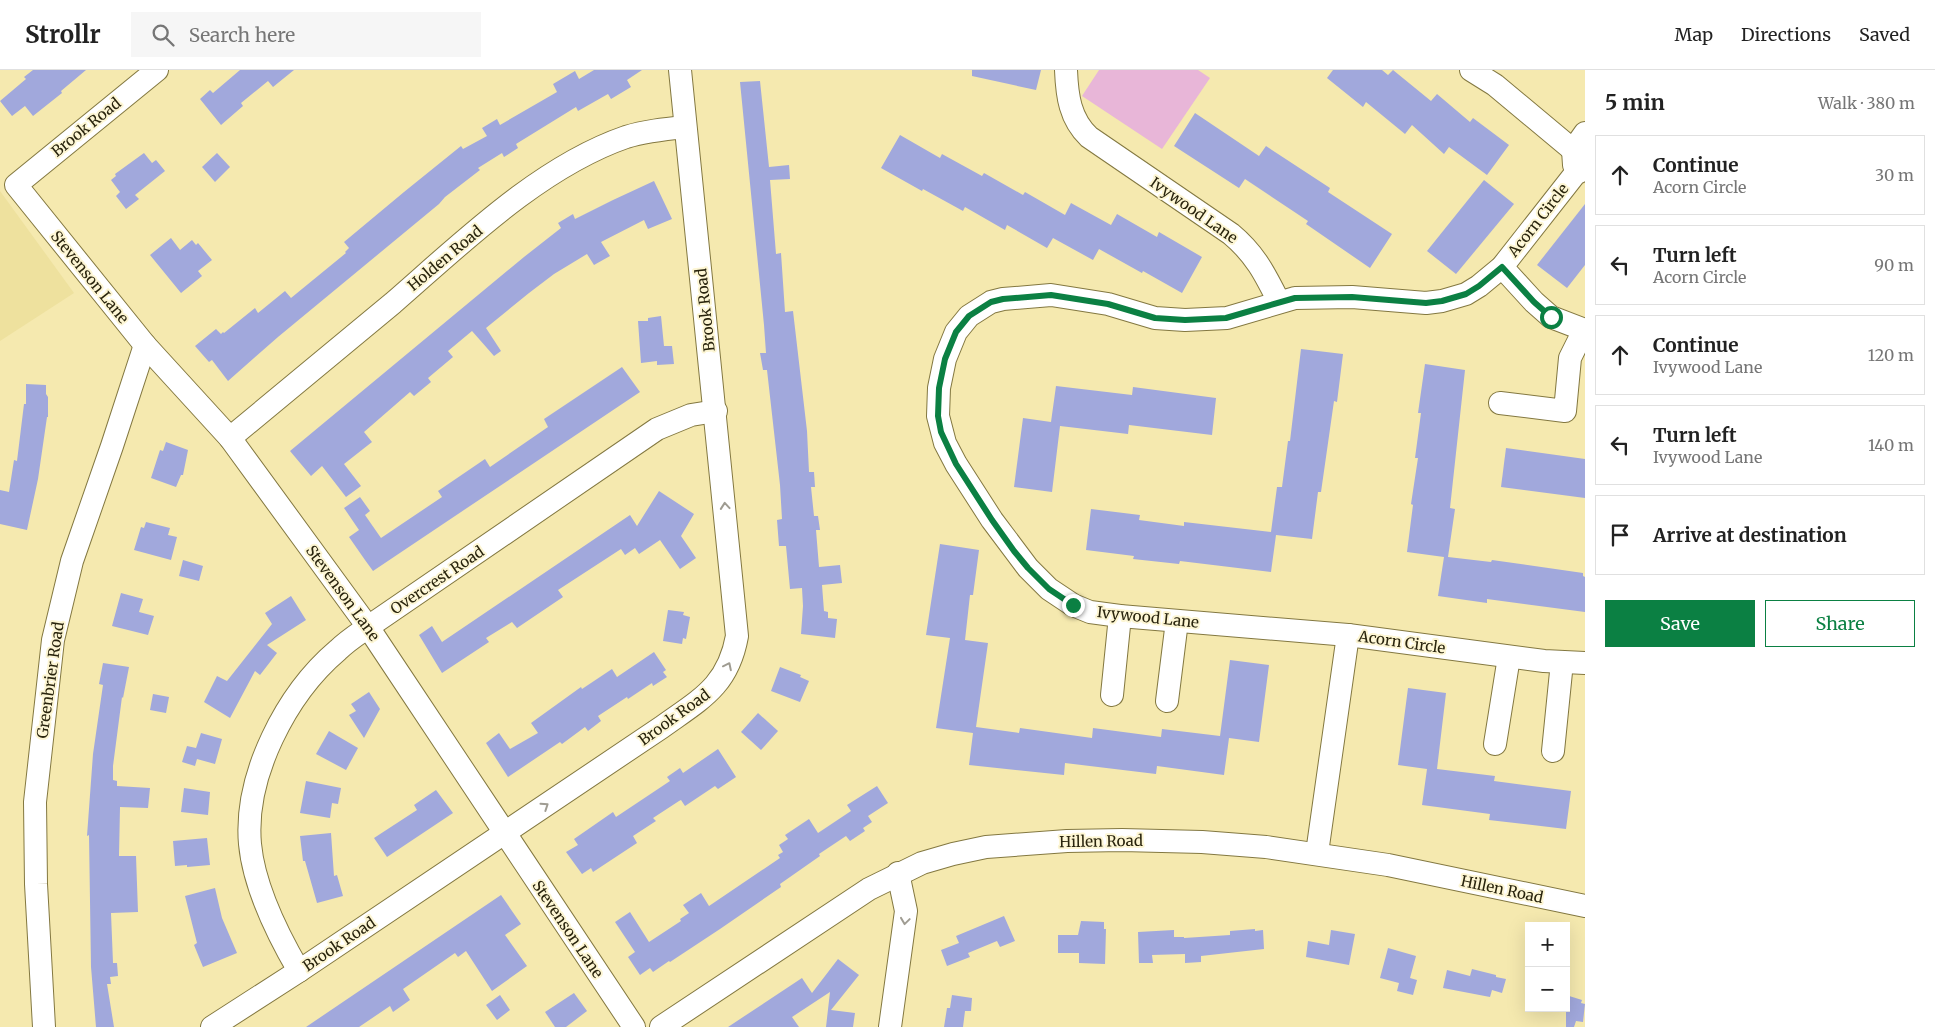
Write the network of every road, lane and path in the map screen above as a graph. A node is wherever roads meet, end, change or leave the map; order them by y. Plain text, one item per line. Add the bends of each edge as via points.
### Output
1 (157, 70) edge
2 (680, 70) edge
3 (1066, 70) edge
4 (1471, 70) edge
5 (685, 127) junction
6 (1581, 157) edge
7 (16, 185) joint
8 (1502, 267) junction
9 (1279, 302) junction
10 (1584, 330) edge
11 (145, 345) junction
12 (1500, 403) dead end
13 (716, 411) junction
14 (230, 438) junction
15 (1120, 616) junction
16 (1177, 621) junction
17 (368, 627) junction
18 (1348, 635) junction
19 (1509, 657) junction
20 (1562, 662) junction
21 (1585, 663) edge
22 (1112, 695) dead end
23 (1168, 701) dead end
24 (1495, 744) dead end
25 (1553, 751) dead end
26 (504, 833) junction
27 (1317, 853) junction
28 (898, 873) junction
29 (1585, 906) edge
30 (299, 971) junction
31 (44, 1027) edge
32 (212, 1027) edge
33 (634, 1027) edge
34 (662, 1027) edge
35 (890, 1027) edge

1 - 7 street, Brook Road
2 - 5 street, Brook Road
3 - 9 street, Ivywood Lane via 1069,103 1081,129 1231,234 1258,261
4 - 6 street via 1495,85
5 - 13 street, Brook Road
5 - 14 street, Holden Road via 650,131 600,147 569,163 480,228
6 - 8 street, Acorn Circle
7 - 11 street, Stevenson Lane
8 - 9 street, Acorn Circle via 1466,294 1442,301 1426,303 1352,297 1295,298
8 - 10 street, Acorn Circle via 1551,317
9 - 15 street, Ivywood Lane via 1226,318 1185,320 1155,318 1108,304 1051,295 1003,299 980,307 956,332 945,359 938,416 945,443 956,464 1014,551 1049,589 1090,612
10 - 12 street via 1570,358 1565,411
11 - 14 street, Stevenson Lane
11 - 31 street, Greenbrier Road via 72,561 54,640 35,802
13 - 17 street, Overcrest Road via 691,415 657,429
26 -> 13 street, Brook Road via 706,696 729,665 738,636
14 - 17 street, Stevenson Lane
15 - 16 street, Ivywood Lane
15 - 22 street
16 - 18 street, Ivywood Lane
16 - 23 street
17 - 26 street, Stevenson Lane
17 - 30 street, Overcrest Road via 337,650 311,677 268,746 256,779 250,845 270,914
18 - 19 street, Acorn Circle
18 - 27 street, Acorn Circle
19 - 20 street, Acorn Circle
19 - 24 street
20 - 21 street, Acorn Circle
20 - 25 street
26 - 30 street, Brook Road
26 - 33 street, Stevenson Lane
27 - 28 street, Hillen Road via 1202,842 1067,841 986,847 922,863
27 - 29 street, Hillen Road
28 - 34 street, Hillen Road
28 -> 35 street via 906,911
30 - 32 street, Brook Road

